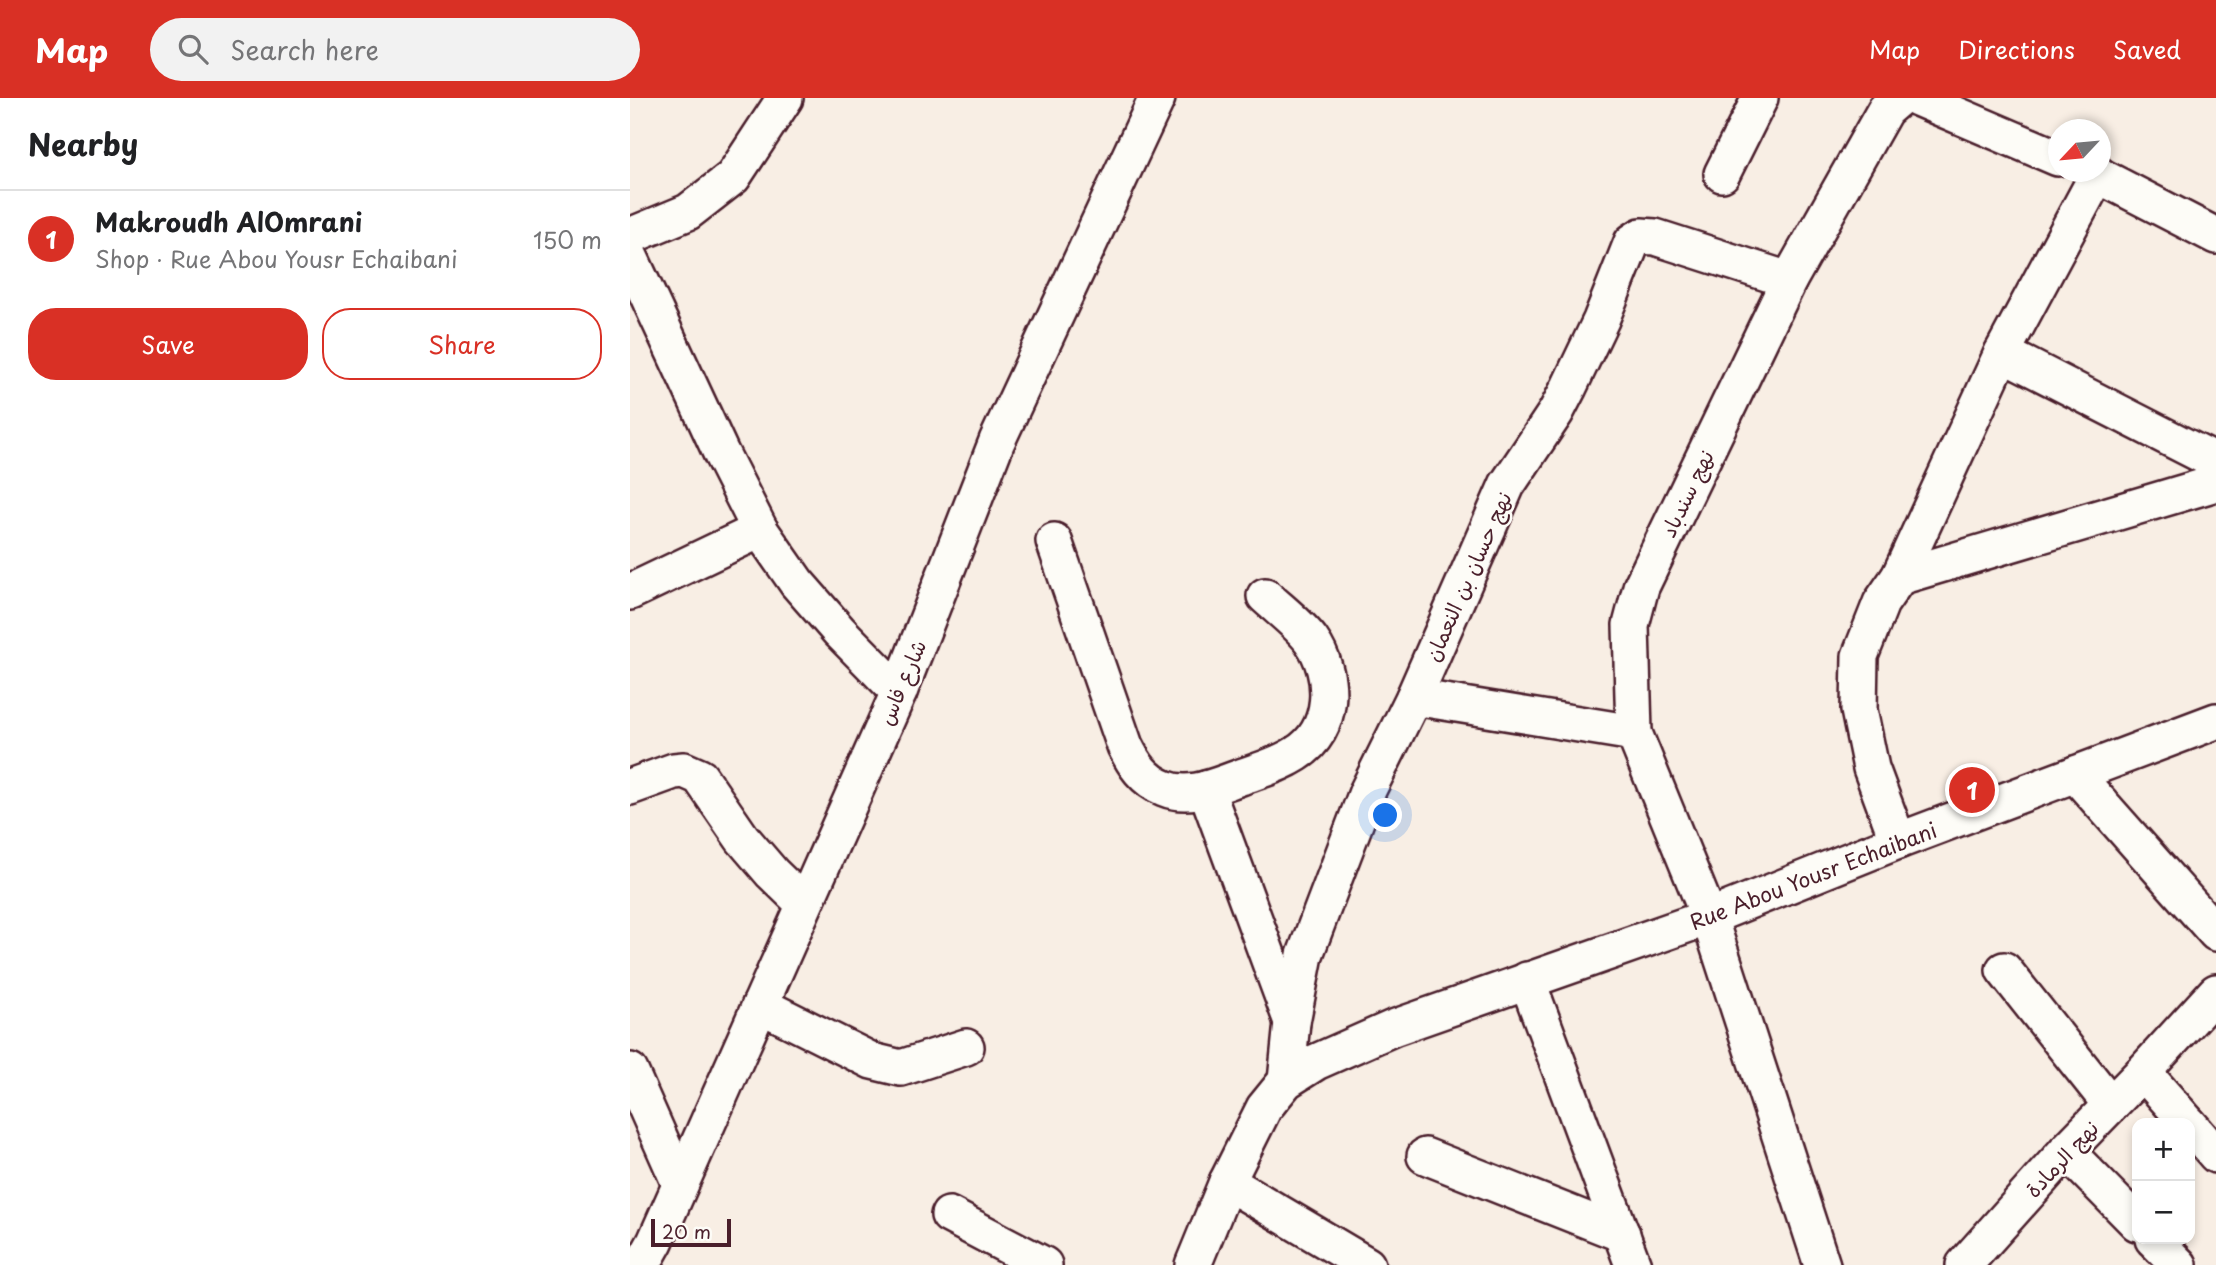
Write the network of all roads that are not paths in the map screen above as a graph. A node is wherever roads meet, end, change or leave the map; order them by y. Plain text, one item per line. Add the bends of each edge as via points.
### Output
1 (785, 98) edge
2 (1157, 98) edge
3 (1760, 98) edge
4 (1899, 98) edge
5 (1917, 98) edge
6 (2048, 153) edge
7 (1722, 174) dead end
8 (2111, 181) edge
9 (2090, 182) edge
10 (630, 236) edge
11 (2216, 236) edge
12 (630, 257) edge
13 (1789, 280) junction
14 (2001, 353) junction
15 (2216, 462) edge
16 (2216, 483) edge
17 (760, 530) junction
18 (1054, 541) dead end
19 (1899, 577) junction
20 (630, 592) edge
21 (1265, 596) dead end
22 (899, 692) junction
23 (1415, 697) junction
24 (2216, 721) edge
25 (1634, 733) junction
26 (2075, 774) junction
27 (630, 787) edge
28 (1206, 789) junction
29 (1898, 841) junction
30 (804, 904) junction
31 (1709, 917) junction
32 (2216, 933) edge
33 (2004, 970) dead end
34 (1527, 980) junction
35 (2216, 992) edge
36 (760, 1004) junction
37 (1292, 1022) junction
38 (966, 1047) dead end
39 (630, 1072) edge
40 (2143, 1072) junction
41 (1286, 1081) junction
42 (2111, 1105) junction
43 (2184, 1118) edge
44 (2195, 1131) edge
45 (2066, 1151) junction
46 (2216, 1155) edge
47 (1425, 1156) dead end
48 (1227, 1182) junction
49 (680, 1184) junction
50 (949, 1215) dead end
51 (2132, 1218) edge
52 (2158, 1244) edge
53 (1627, 1250) edge
54 (642, 1265) edge
55 (1044, 1265) edge
56 (1193, 1265) edge
57 (1367, 1265) edge
58 (1822, 1265) edge
59 (1964, 1265) edge
60 (2179, 1265) edge

1 - 10 street via 733,177 688,212
2 - 22 street, شارع فاس via 998,441
3 - 7 street
4 - 13 street, نهج سندباد via 1885,110
5 - 6 street
8 - 11 street
9 - 14 street
12 - 17 street
13 - 23 street, نهج حسان بن النعمان via 1655,237 1641,236 1632,242 1569,387 1507,485
13 - 25 street, نهج سندباد via 1641,587 1632,625
14 - 15 street
14 - 19 street
16 - 19 street
17 - 20 street
17 - 22 street via 797,583
18 - 28 street via 1134,764 1164,788 1184,793
19 - 29 street via 1881,604 1860,656 1859,710 1871,768
21 - 28 street via 1310,639 1324,660 1327,711 1316,734 1298,753
22 - 30 street, شارع فاس
23 - 25 street
23 - 37 street, نهج حسان بن النعمان via 1367,792 1305,955
24 - 26 street, Rue Abou Yousr Echaibani
25 - 31 street, نهج سندباد
26 - 29 street, Rue Abou Yousr Echaibani
26 - 32 street
27 - 30 street via 674,771 700,777 742,838
28 - 37 street
29 - 31 street, Rue Abou Yousr Echaibani
30 - 36 street, شارع فاس
31 - 34 street, Rue Abou Yousr Echaibani
31 - 58 street, نهج سندباد
33 - 42 street
34 - 41 street via 1393,1028
34 - 53 street
35 - 40 street, نهج الرمادة
36 - 38 street via 872,1061 901,1068
36 - 49 street, شارع فاس
37 - 41 street, نهج حسان بن النعمان
39 - 49 street
40 - 42 street, نهج الرمادة
40 - 43 street
41 - 48 street via 1264,1108
42 - 45 street, نهج الرمادة
44 - 46 street
45 - 51 street
45 - 59 street, نهج الرمادة
47 - 53 street
48 - 56 street
48 - 57 street
49 - 54 street, شارع فاس
50 - 55 street
52 - 60 street

